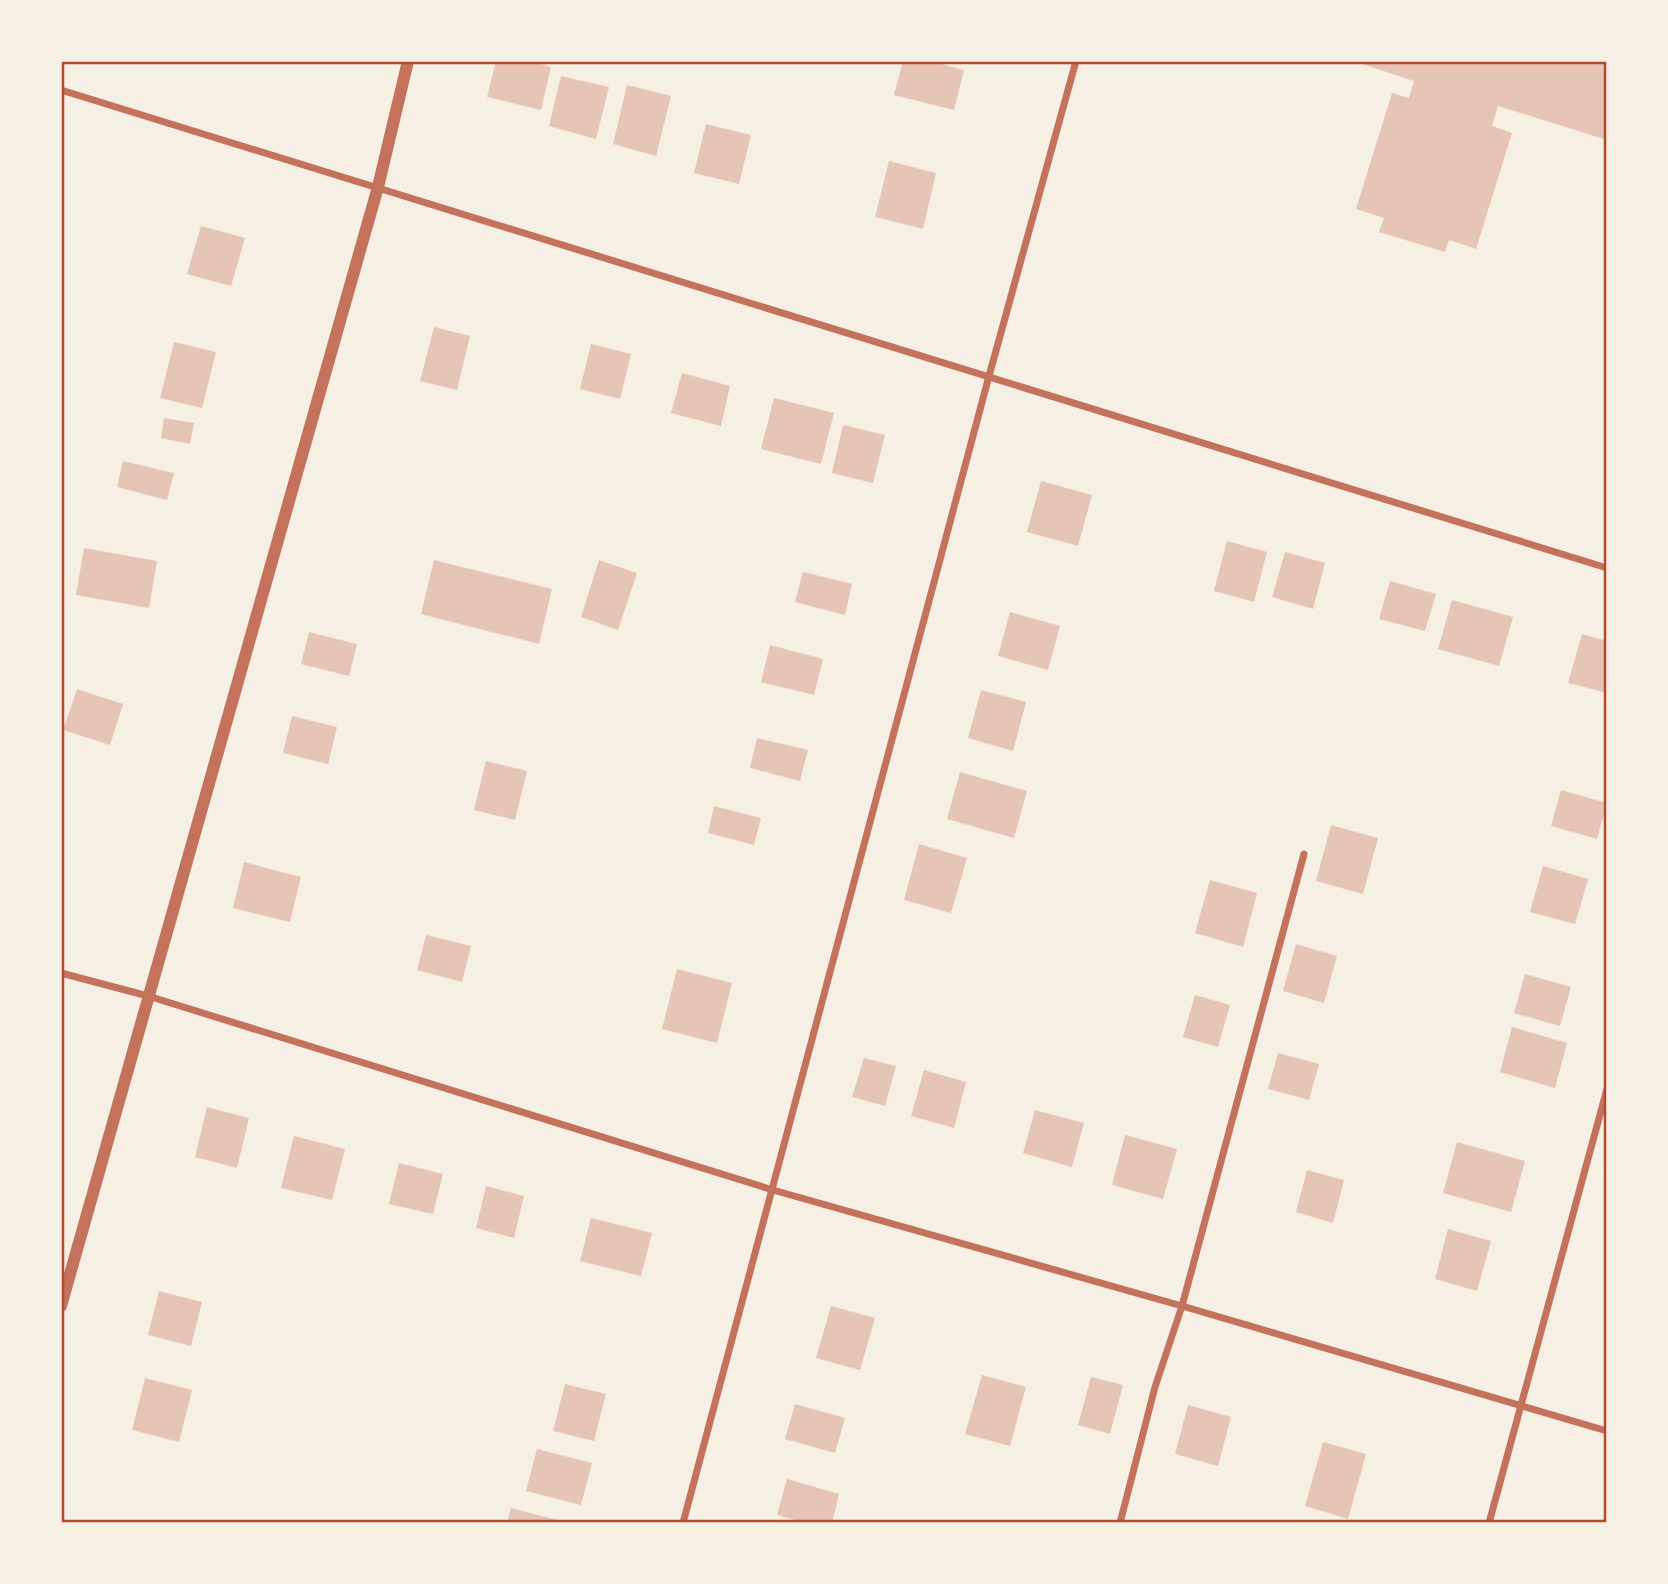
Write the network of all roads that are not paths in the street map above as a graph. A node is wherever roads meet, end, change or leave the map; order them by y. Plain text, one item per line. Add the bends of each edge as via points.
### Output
1 (408, 61) edge
2 (1076, 61) edge
3 (61, 90) edge
4 (378, 187) junction
5 (989, 376) junction
6 (1607, 568) edge
7 (1304, 854) dead end
8 (61, 972) edge
9 (148, 996) junction
10 (1607, 1089) edge
11 (773, 1190) junction
12 (61, 1306) edge
13 (1182, 1306) junction
14 (1521, 1404) junction
15 (1607, 1431) edge
16 (683, 1523) edge
17 (1119, 1523) edge
18 (1489, 1523) edge

1 - 4 street
2 - 5 street
3 - 4 street
4 - 5 street
4 - 9 street
5 - 6 street
5 - 11 street
7 - 13 street
8 - 9 street
9 - 11 street
9 - 12 street
10 - 14 street
11 - 13 street
11 - 16 street
13 - 14 street
13 - 17 street
14 - 15 street
14 - 18 street

